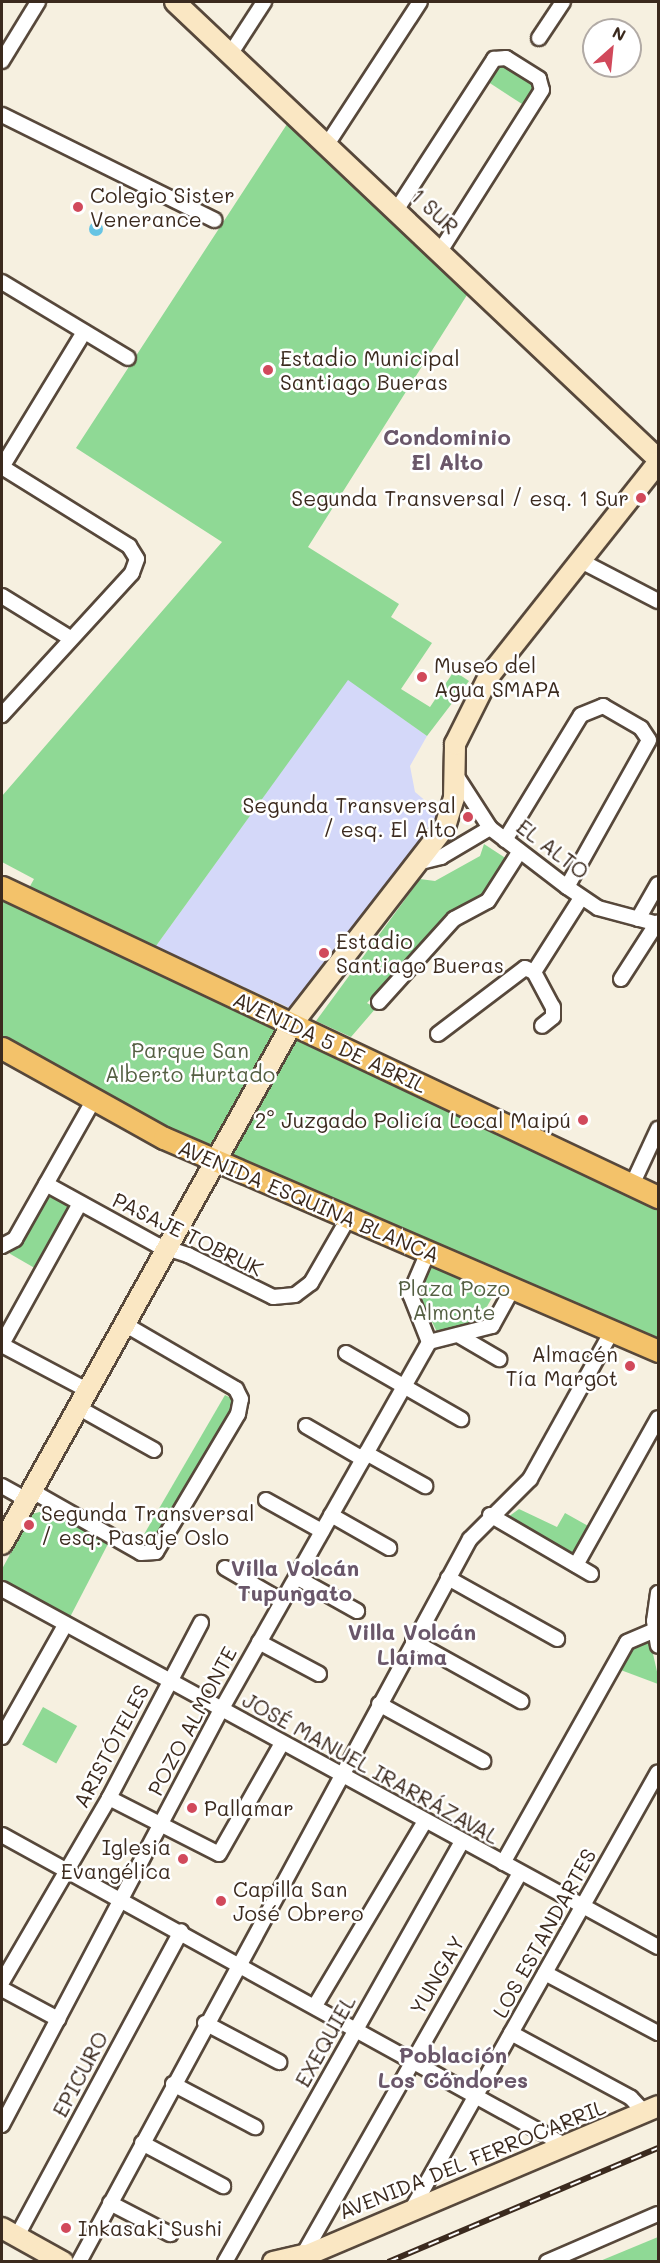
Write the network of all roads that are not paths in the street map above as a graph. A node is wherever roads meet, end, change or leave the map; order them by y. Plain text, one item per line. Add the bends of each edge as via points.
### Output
1 (38, 2) edge
2 (175, 2) edge
3 (264, 2) edge
4 (420, 2) edge
5 (563, 2) edge
6 (539, 38) dead end
7 (231, 53) junction
8 (2, 61) edge
9 (2, 115) edge
10 (328, 143) junction
11 (397, 209) junction
12 (214, 220) dead end
13 (441, 250) junction
14 (2, 282) edge
15 (84, 332) junction
16 (128, 358) dead end
17 (658, 461) edge
18 (2, 467) edge
19 (579, 560) junction
20 (2, 596) edge
21 (658, 601) edge
22 (70, 638) junction
23 (2, 715) edge
24 (654, 737) edge
25 (452, 768) junction
26 (490, 828) junction
27 (506, 840) junction
28 (520, 851) junction
29 (421, 862) junction
30 (658, 884) edge
31 (2, 886) edge
32 (567, 887) junction
33 (581, 898) junction
34 (638, 919) junction
35 (658, 923) edge
36 (534, 972) junction
37 (621, 979) dead end
38 (379, 1002) dead end
39 (292, 1024) junction
40 (542, 1026) dead end
41 (438, 1034) dead end
42 (2, 1048) edge
43 (93, 1101) junction
44 (658, 1129) edge
45 (216, 1160) junction
46 (46, 1184) junction
47 (632, 1185) junction
48 (658, 1197) edge
49 (80, 1203) junction
50 (348, 1217) junction
51 (2, 1246) edge
52 (170, 1248) junction
53 (428, 1252) junction
54 (513, 1288) junction
55 (126, 1325) junction
56 (612, 1331) junction
57 (458, 1335) junction
58 (429, 1342) junction
59 (2, 1344) edge
60 (658, 1351) edge
61 (346, 1353) dead end
62 (499, 1359) dead end
63 (404, 1386) junction
64 (84, 1400) junction
65 (658, 1418) edge
66 (461, 1419) dead end
67 (306, 1426) dead end
68 (154, 1450) dead end
69 (364, 1456) junction
70 (2, 1486) edge
71 (425, 1486) dead end
72 (29, 1495) junction
73 (266, 1500) dead end
74 (331, 1515) junction
75 (490, 1515) junction
76 (322, 1531) junction
77 (2, 1544) edge
78 (389, 1548) dead end
79 (576, 1565) junction
80 (225, 1568) dead end
81 (591, 1574) dead end
82 (296, 1577) junction
83 (448, 1578) junction
84 (2, 1589) edge
85 (658, 1593) edge
86 (282, 1601) junction
87 (357, 1611) dead end
88 (201, 1623) dead end
89 (65, 1625) junction
90 (655, 1630) junction
91 (557, 1639) dead end
92 (414, 1641) junction
93 (259, 1642) junction
94 (658, 1646) edge
95 (319, 1674) dead end
96 (168, 1681) junction
97 (521, 1701) dead end
98 (379, 1704) junction
99 (221, 1710) junction
100 (2, 1737) edge
101 (282, 1743) junction
102 (483, 1761) dead end
103 (658, 1772) edge
104 (339, 1774) junction
105 (109, 1798) junction
106 (424, 1821) junction
107 (160, 1825) junction
108 (2, 1834) edge
109 (462, 1841) junction
110 (502, 1863) junction
111 (64, 1869) junction
112 (520, 1873) junction
113 (122, 1899) junction
114 (582, 1907) junction
115 (181, 1931) junction
116 (658, 1947) edge
117 (237, 1962) junction
118 (545, 1973) junction
119 (2, 1982) edge
120 (2, 1989) edge
121 (316, 2004) junction
122 (58, 2019) junction
123 (205, 2024) junction
124 (357, 2026) junction
125 (511, 2033) junction
126 (658, 2033) edge
127 (414, 2059) junction
128 (279, 2062) dead end
129 (173, 2084) junction
130 (477, 2094) junction
131 (652, 2109) edge
132 (2, 2125) edge
133 (255, 2127) dead end
134 (142, 2143) junction
135 (568, 2146) junction
136 (223, 2186) dead end
137 (110, 2203) junction
138 (412, 2209) junction
139 (658, 2214) edge
140 (9, 2232) edge
141 (170, 2234) dead end
142 (297, 2258) edge
143 (63, 2262) edge
144 (79, 2262) edge
145 (225, 2262) edge
146 (273, 2262) edge
147 (547, 2262) edge

1 - 8 street
2 - 7 main road, 1 SUR
3 - 7 street
4 - 10 street
5 - 6 street
7 - 10 main road, 1 SUR
9 - 12 street
10 - 11 main road, 1 SUR
11 - 13 main road, 1 SUR
11 - 13 street via 494,59 506,58 544,84
13 - 17 main road, 1 SUR
14 - 15 street
15 - 16 street
15 - 18 street
17 - 19 main road
18 - 22 street via 129,546 136,559 135,568
19 - 21 street
19 - 25 main road via 489,676 459,736
20 - 22 street
22 - 23 street
24 - 27 street via 600,705 573,724
24 - 32 street
25 - 26 street, EL ALTO
25 - 29 main road via 449,818
26 - 27 street, EL ALTO
26 - 29 street via 441,857
27 - 28 street, EL ALTO
28 - 32 street, EL ALTO
28 - 38 street via 488,901 454,919
29 - 39 main road
30 - 34 street
31 - 39 main road, AVENIDA 5 DE ABRIL
32 - 33 street, EL ALTO
33 - 34 street, EL ALTO
33 - 36 street
34 - 35 street, EL ALTO
35 - 37 street
36 - 40 street via 554,1010
36 - 41 street via 522,970
39 - 45 main road
39 - 47 main road, AVENIDA 5 DE ABRIL
42 - 43 main road, AVENIDA ESQUINA BLANCA
43 - 45 main road, AVENIDA ESQUINA BLANCA
43 - 46 street
44 - 47 street
45 - 50 main road, AVENIDA ESQUINA BLANCA
45 - 52 main road
46 - 49 street, PASAJE TOBRUK
46 - 51 street via 12,1242
47 - 48 main road, AVENIDA 5 DE ABRIL
49 - 52 street, PASAJE TOBRUK
49 - 59 street
50 - 52 street, PASAJE TOBRUK via 311,1283 288,1297 250,1290
50 - 53 main road, AVENIDA ESQUINA BLANCA
52 - 55 main road
53 - 54 main road, AVENIDA ESQUINA BLANCA
53 - 58 street via 410,1294
54 - 56 main road, AVENIDA ESQUINA BLANCA
54 - 57 street via 495,1324
55 - 64 main road
55 - 72 street via 231,1385 241,1399 164,1545 151,1554
56 - 60 main road, AVENIDA ESQUINA BLANCA
56 - 75 street via 530,1479
57 - 58 street
57 - 62 street
58 - 63 street, POZO ALMONTE
59 - 64 street
61 - 63 street
63 - 66 street
63 - 69 street, POZO ALMONTE
64 - 68 street
64 - 72 main road
65 - 79 street
67 - 69 street
69 - 71 street
69 - 74 street, POZO ALMONTE
70 - 72 street
72 - 77 main road
73 - 76 street
74 - 76 street, POZO ALMONTE
74 - 78 street
75 - 79 street
75 - 83 street
76 - 82 street, POZO ALMONTE
79 - 81 street
80 - 86 street
82 - 86 street, POZO ALMONTE
82 - 87 street
83 - 91 street
83 - 92 street
84 - 89 street, JOSÉ MANUEL IRARRÁZAVAL
85 - 90 street
86 - 93 street, POZO ALMONTE
88 - 96 street, ARISTÓTELES
89 - 96 street, JOSÉ MANUEL IRARRÁZAVAL
89 - 100 street
90 - 94 street
90 - 110 street via 627,1642
92 - 97 street
92 - 98 street
93 - 95 street
93 - 99 street, POZO ALMONTE
96 - 99 street, JOSÉ MANUEL IRARRÁZAVAL
96 - 105 street, ARISTÓTELES
98 - 102 street
98 - 104 street
99 - 101 street, JOSÉ MANUEL IRARRÁZAVAL
99 - 107 street, POZO ALMONTE
101 - 104 street, JOSÉ MANUEL IRARRÁZAVAL
101 - 107 street via 219,1854
103 - 114 street, LOS ESTANDARTES
104 - 106 street, JOSÉ MANUEL IRARRÁZAVAL
104 - 117 street
105 - 107 street
105 - 111 street, ARISTÓTELES
106 - 109 street, JOSÉ MANUEL IRARRÁZAVAL
106 - 121 street
107 - 113 street, POZO ALMONTE
108 - 111 street
109 - 110 street, JOSÉ MANUEL IRARRÁZAVAL
109 - 124 street, EXEQUIEL
110 - 112 street, JOSÉ MANUEL IRARRÁZAVAL
111 - 113 street
111 - 119 street, ARISTÓTELES
112 - 114 street, JOSÉ MANUEL IRARRÁZAVAL
112 - 127 street, YUNGAY
113 - 115 street
113 - 122 street, POZO ALMONTE
114 - 116 street, JOSÉ MANUEL IRARRÁZAVAL
114 - 118 street, LOS ESTANDARTES
115 - 117 street
115 - 140 street, EPICURO
117 - 121 street
117 - 123 street
118 - 125 street, LOS ESTANDARTES
118 - 126 street
120 - 122 street
121 - 124 street
122 - 132 street, POZO ALMONTE
123 - 128 street
123 - 129 street
124 - 127 street
124 - 145 street, EXEQUIEL
125 - 130 street, LOS ESTANDARTES
125 - 131 street
127 - 130 street
127 - 142 street, YUNGAY
129 - 133 street
129 - 134 street
130 - 135 street
130 - 138 street, LOS ESTANDARTES
131 - 135 main road, AVENIDA DEL FERROCARRIL
134 - 136 street
134 - 137 street
135 - 138 main road, AVENIDA DEL FERROCARRIL
137 - 141 street
137 - 144 street
138 - 142 main road, AVENIDA DEL FERROCARRIL
139 - 147 street
140 - 143 main road
142 - 146 main road, AVENIDA DEL FERROCARRIL

